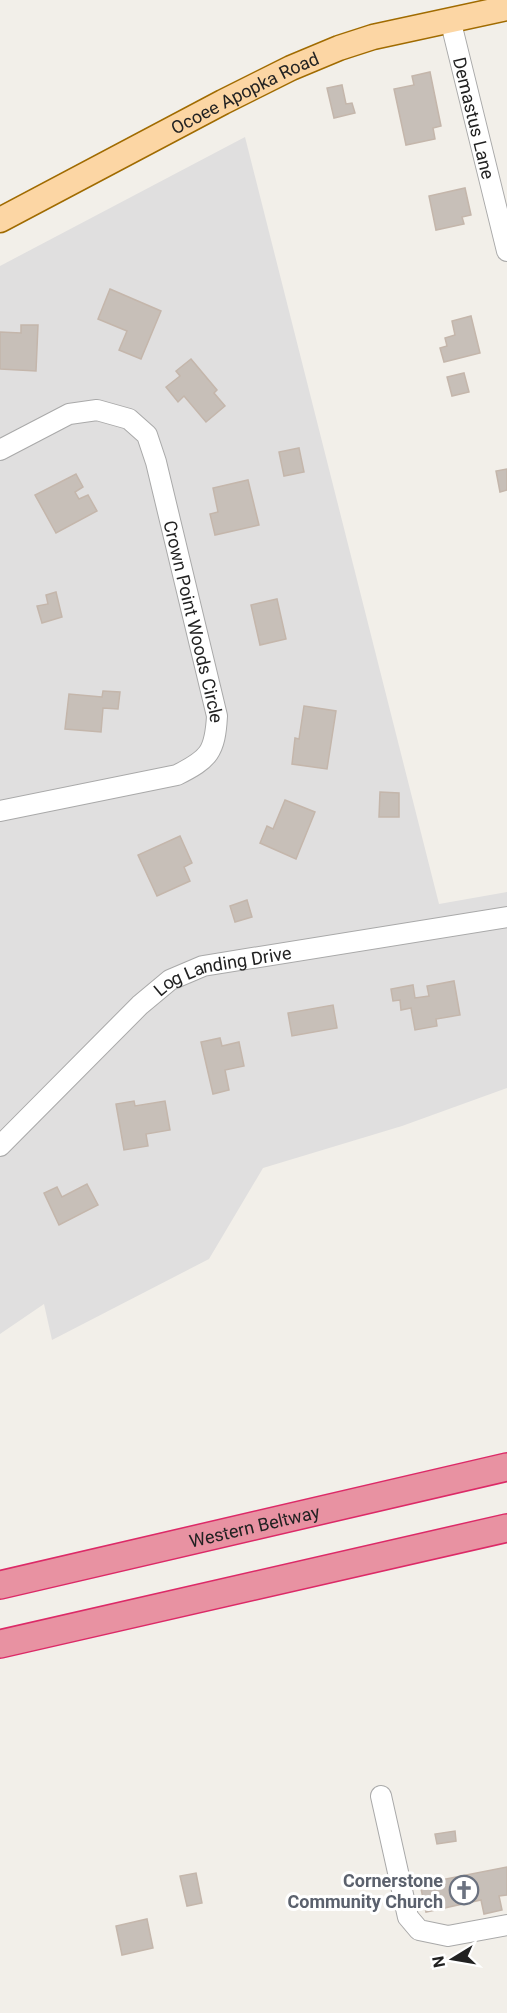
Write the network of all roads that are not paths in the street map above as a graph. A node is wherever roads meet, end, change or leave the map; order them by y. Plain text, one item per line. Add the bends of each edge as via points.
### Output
1 (507, 8) edge
2 (450, 19) junction
3 (0, 220) edge
4 (507, 251) edge
5 (0, 450) edge
6 (0, 811) edge
7 (507, 917) edge
8 (0, 1146) edge
9 (507, 1467) edge
10 (507, 1528) edge
11 (0, 1585) edge
12 (0, 1644) edge
13 (381, 1796) dead end
14 (507, 1925) edge

1 - 2 main road, Ocoee Apopka Road
2 - 3 main road, Ocoee Apopka Road via 373,37 291,68
2 - 4 street, Demastus Lane
5 - 6 street, Crown Point Woods Circle via 69,414 97,410 129,419 147,435 217,716 216,739 201,763 177,775
7 - 8 street, Log Landing Drive via 203,966 170,980
9 - 11 highway, Western Beltway
10 - 12 highway
13 - 14 street via 408,1917 419,1930 448,1935

